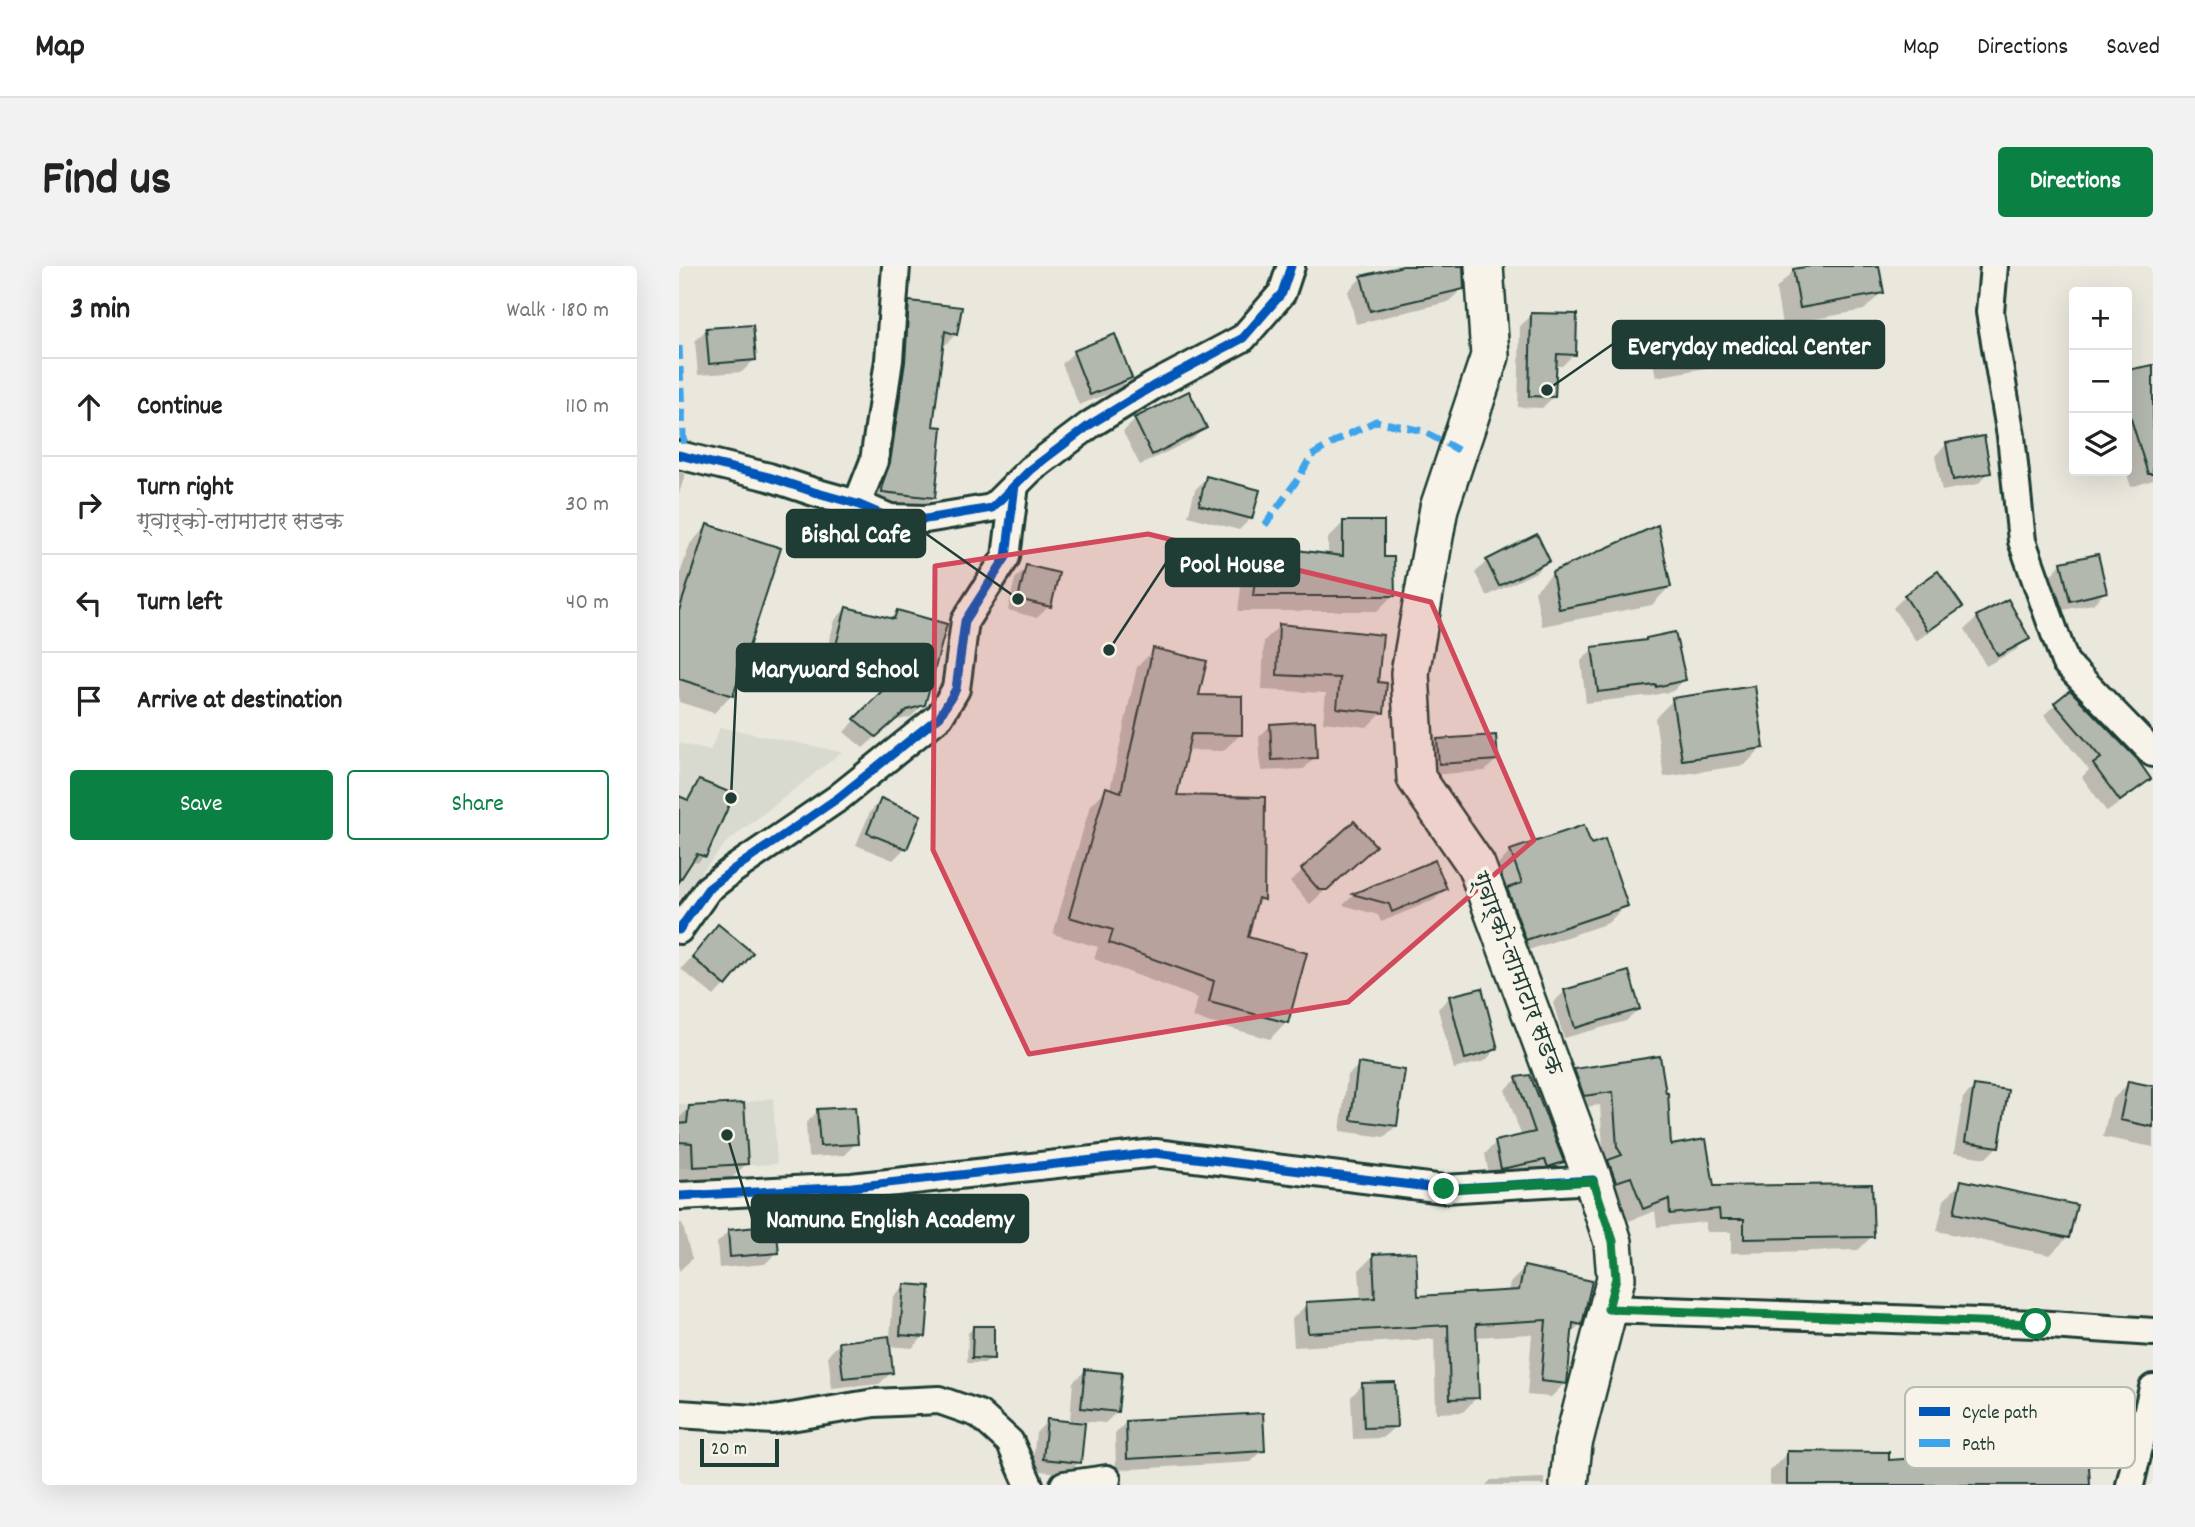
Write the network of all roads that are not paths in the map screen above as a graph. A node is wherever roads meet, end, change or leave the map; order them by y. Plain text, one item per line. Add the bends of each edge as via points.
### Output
1 (895, 266) edge
2 (1291, 266) edge
3 (1483, 266) edge
4 (1994, 266) edge
5 (679, 455) edge
6 (1015, 485) junction
7 (857, 504) junction
8 (2153, 753) edge
9 (679, 930) edge
10 (1593, 1181) junction
11 (679, 1196) edge
12 (1608, 1309) junction
13 (2153, 1332) edge
14 (2153, 1388) edge
15 (679, 1414) edge
16 (2135, 1464) edge
17 (1107, 1479) dead end
18 (1029, 1485) edge
19 (1064, 1485) edge
20 (1569, 1485) edge

1 - 7 street via 889,360 874,461
2 - 6 street via 1282,293 1243,338 1091,424
3 - 10 main road, ग्वार्को-लामाटार सडक via 1490,356 1439,508 1410,673 1416,778 1476,865
4 - 8 street via 1990,312 2011,436 2022,541 2066,662
5 - 7 street
6 - 7 street via 992,508 926,519 890,518
6 - 9 street via 1006,557 965,621 956,689 940,716 838,798 708,889
10 - 11 street via 1444,1189 1155,1153 852,1186
10 - 12 main road, ग्वार्को-लामाटार सडक via 1613,1241 1616,1278
12 - 13 street
12 - 20 main road, ग्वार्को-लामाटार सडक via 1573,1444
14 - 16 street
15 - 18 street via 773,1420 874,1403 939,1400 979,1414 1010,1441
17 - 19 street

